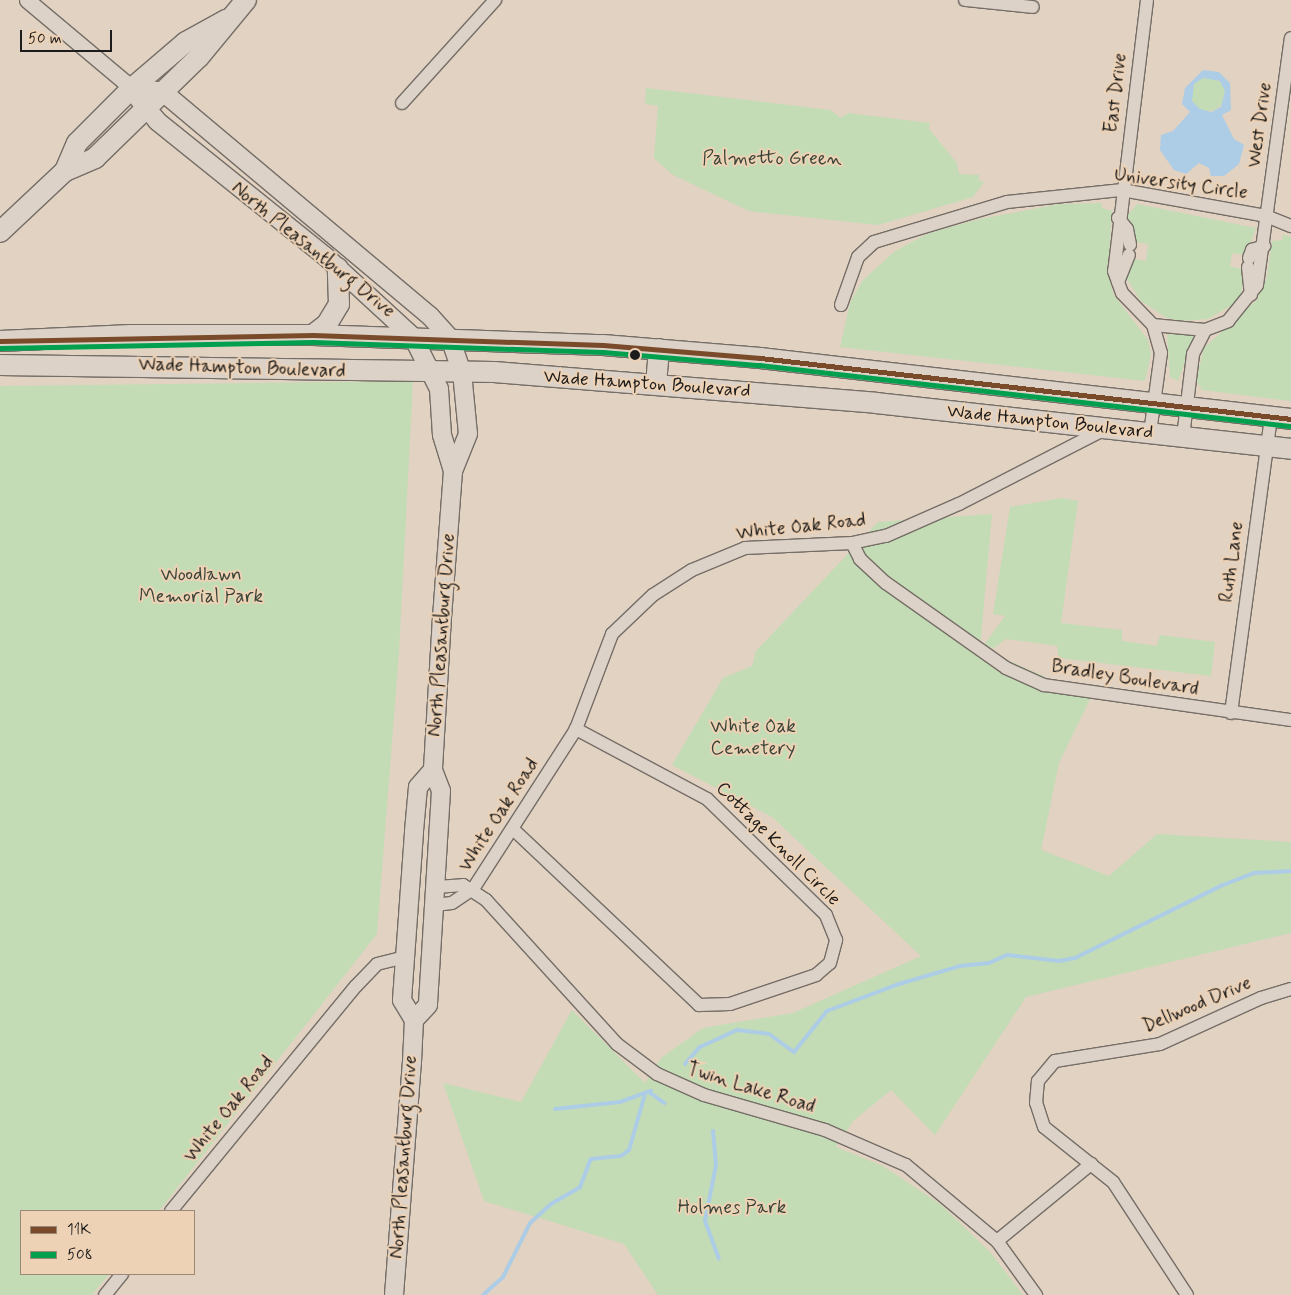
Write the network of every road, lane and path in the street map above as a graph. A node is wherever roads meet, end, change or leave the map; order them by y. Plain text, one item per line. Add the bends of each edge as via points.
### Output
1 (27, 0) edge
2 (246, 0) edge
3 (495, 0) edge
4 (965, 0) edge
5 (1147, 0) edge
6 (1033, 7) dead end
7 (226, 20) junction
8 (1291, 38) edge
9 (132, 88) junction
10 (162, 92) junction
11 (402, 103) dead end
12 (145, 110) junction
13 (65, 171) junction
14 (1122, 190) junction
15 (1266, 216) junction
16 (1118, 218) junction
17 (1291, 226) edge
18 (2, 234) edge
19 (1264, 246) junction
20 (338, 268) junction
21 (1118, 282) junction
22 (1251, 294) junction
23 (841, 305) dead end
24 (1152, 325) junction
25 (1205, 330) junction
26 (313, 335) junction
27 (413, 338) junction
28 (450, 338) junction
29 (0, 341) edge
30 (530, 342) junction
31 (659, 349) junction
32 (0, 365) edge
33 (462, 372) junction
34 (434, 373) junction
35 (530, 375) junction
36 (656, 384) junction
37 (1026, 389) junction
38 (1154, 403) junction
39 (1187, 407) junction
40 (1271, 416) junction
41 (1024, 419) junction
42 (1291, 419) edge
43 (1107, 428) junction
44 (1150, 433) junction
45 (1183, 437) junction
46 (1268, 446) junction
47 (1291, 450) edge
48 (453, 470) junction
49 (852, 544) junction
50 (1231, 713) junction
51 (1291, 720) edge
52 (576, 729) junction
53 (433, 770) junction
54 (514, 830) junction
55 (473, 889) junction
56 (436, 896) junction
57 (406, 957) junction
58 (1291, 989) edge
59 (414, 1020) junction
60 (1091, 1164) junction
61 (173, 1210) edge
62 (997, 1241) junction
63 (121, 1275) edge
64 (105, 1295) edge
65 (394, 1295) edge
66 (1036, 1295) edge
67 (1187, 1295) edge

1 - 9 street
2 - 7 main road
3 - 11 street
4 - 6 street
5 - 14 street, East Drive
7 - 9 main road via 186,42
7 - 10 main road via 199,57
8 - 15 street, West Drive
9 - 10 main road
9 - 12 main road, North Pleasantburg Drive
9 - 13 main road via 77,143
10 - 12 main road
10 - 28 main road, North Pleasantburg Drive via 408,297
12 - 13 main road via 95,158
12 - 20 main road, North Pleasantburg Drive
13 - 18 main road
14 - 15 street, University Circle
14 - 16 street, East Drive
14 - 23 street, University Circle via 1007,202 874,242 858,257
15 - 17 street, University Circle
15 - 19 street, West Drive
16 - 21 street, East Drive via 1114,271
16 - 21 street via 1127,229 1129,250
19 - 22 street, West Drive
19 - 22 street via 1252,250 1249,262
20 - 26 main road via 339,304 327,324
20 - 27 main road, North Pleasantburg Drive
21 - 24 street via 1135,310
22 - 25 street via 1228,321
24 - 25 street
24 - 38 street via 1161,353
25 - 39 street via 1193,354
26 - 27 main road, Wade Hampton Boulevard
26 - 29 main road, Wade Hampton Boulevard via 132,335
27 - 28 main road, Wade Hampton Boulevard
27 - 34 main road, North Pleasantburg Drive
28 - 30 main road, Wade Hampton Boulevard
28 - 33 main road, North Pleasantburg Drive
30 - 31 main road, Wade Hampton Boulevard
30 - 35 main road
31 - 36 main road
31 - 37 main road, Wade Hampton Boulevard
32 - 34 main road, Wade Hampton Boulevard via 164,364
33 - 34 main road, Wade Hampton Boulevard
33 - 35 main road, Wade Hampton Boulevard
33 - 48 main road, North Pleasantburg Drive via 468,434
34 - 48 main road, North Pleasantburg Drive
35 - 36 main road, Wade Hampton Boulevard
36 - 41 main road, Wade Hampton Boulevard
37 - 38 main road, Wade Hampton Boulevard
37 - 41 main road
38 - 39 main road, Wade Hampton Boulevard
38 - 44 street
39 - 40 main road, Wade Hampton Boulevard
39 - 45 street
40 - 42 main road, Wade Hampton Boulevard
40 - 46 street, Ruth Lane
41 - 43 main road, Wade Hampton Boulevard
43 - 44 main road, Wade Hampton Boulevard
43 - 49 street, White Oak Road via 918,524
44 - 45 main road, Wade Hampton Boulevard
45 - 46 main road, Wade Hampton Boulevard
46 - 47 main road, Wade Hampton Boulevard
46 - 50 street, Ruth Lane
48 - 53 main road, North Pleasantburg Drive
49 - 50 street, Bradley Boulevard via 867,567 948,629 1006,668 1044,685
49 - 52 street, White Oak Road via 745,548 692,570 653,595 612,634
50 - 51 street, Bradley Boulevard
52 - 54 street, White Oak Road
52 - 54 street, Cottage Knoll Circle via 707,799 826,915 836,940 830,963 816,975 730,1004 699,1005
53 - 56 main road, North Pleasantburg Drive via 441,791
53 - 57 main road via 418,787
54 - 55 street, White Oak Road
55 - 56 street, White Oak Road via 452,903
55 - 62 street, Twin Lake Road via 617,1044 657,1074 687,1089 818,1128 889,1156 934,1185
56 - 59 main road, North Pleasantburg Drive via 428,1005
57 - 59 main road via 402,1000
57 - 61 street, White Oak Road via 377,964 363,978
58 - 60 street, Dellwood Drive via 1261,998 1160,1044 1064,1058 1050,1065 1038,1082 1038,1116 1044,1127
59 - 65 main road, North Pleasantburg Drive
60 - 62 street
60 - 67 street, Dellwood Drive via 1128,1202
62 - 66 street, Twin Lake Road
63 - 64 street

